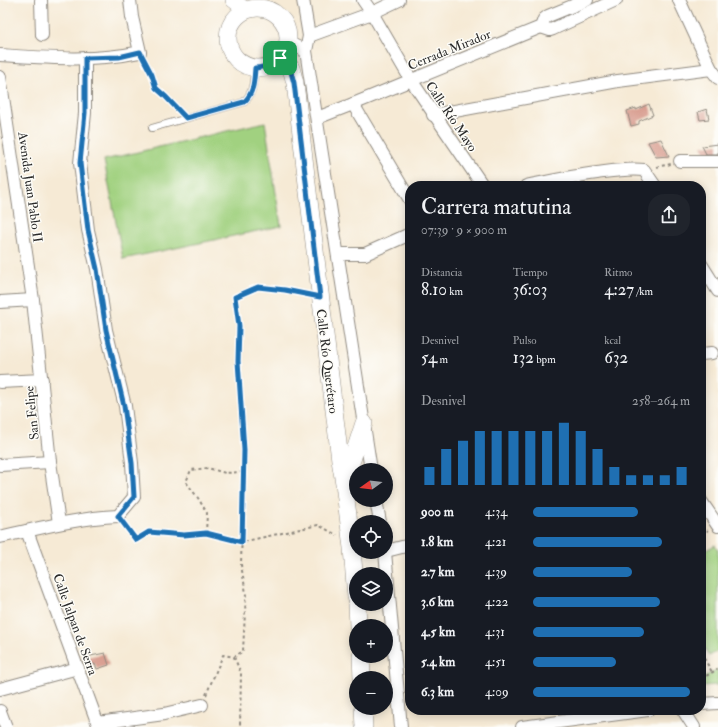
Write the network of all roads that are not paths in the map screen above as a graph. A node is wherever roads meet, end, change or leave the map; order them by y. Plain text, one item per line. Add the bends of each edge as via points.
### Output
1 (41, 0) edge
2 (130, 0) edge
3 (233, 0) edge
4 (303, 0) edge
5 (363, 0) edge
6 (399, 0) edge
7 (587, 0) edge
8 (616, 0) edge
9 (679, 0) edge
10 (265, 4) edge
11 (246, 10) junction
12 (372, 13) junction
13 (541, 27) junction
14 (42, 35) dead end
15 (309, 36) junction
16 (287, 42) junction
17 (306, 51) junction
18 (0, 55) edge
19 (85, 58) junction
20 (280, 58) junction
21 (255, 68) junction
22 (715, 73) edge
23 (0, 77) edge
24 (411, 80) junction
25 (353, 104) junction
26 (433, 115) junction
27 (317, 118) junction
28 (152, 128) dead end
29 (680, 161) road end
30 (718, 161) edge
31 (479, 181) edge
32 (550, 181) edge
33 (652, 181) edge
34 (405, 192) edge
35 (405, 236) edge
36 (338, 254) junction
37 (706, 272) edge
38 (718, 291) edge
39 (33, 300) junction
40 (0, 302) edge
41 (42, 380) junction
42 (0, 382) edge
43 (364, 423) junction
44 (50, 462) junction
45 (370, 463) edge
46 (0, 465) edge
47 (344, 483) junction
48 (710, 515) edge
49 (59, 523) junction
50 (718, 526) edge
51 (27, 531) junction
52 (0, 536) edge
53 (405, 546) edge
54 (393, 550) edge
55 (386, 559) edge
56 (354, 567) edge
57 (78, 668) junction
58 (0, 689) edge
59 (718, 703) edge
60 (706, 704) edge
61 (202, 705) road end
62 (0, 711) edge
63 (363, 715) edge
64 (620, 715) edge
65 (686, 715) edge
66 (575, 723) edge
67 (98, 725) edge
68 (6, 727) edge
69 (364, 727) edge
70 (401, 727) edge
71 (522, 727) edge
72 (694, 727) edge

1 - 14 street
2 - 19 street via 140,52 119,57
3 - 11 street
4 - 15 street, Calle Río Querétaro
5 - 12 street, Calle Río Mayo
6 - 12 street
7 - 13 street, Cerrada Mirador via 548,16
8 - 13 street via 553,29
9 - 22 street
10 - 11 main road
10 - 16 main road via 280,18 287,33
11 - 21 main road via 238,15 229,30 229,47 239,61
12 - 15 street
12 - 24 street, Calle Río Mayo
13 - 24 street, Cerrada Mirador
15 - 17 street, Calle Río Querétaro
16 - 17 street
16 - 20 main road
17 - 27 street, Calle Río Querétaro
18 - 19 street
19 - 49 street via 85,113 80,163 88,230 106,330 124,406 134,497 118,516 92,517
20 - 21 main road via 273,64
20 - 47 main road, Calle Río Querétaro via 290,68 294,83
21 - 28 lane via 250,96 244,102
22 - 26 street via 618,81
23 - 39 street, Avenida Juan Pablo II
24 - 25 street, Cerrada Mirador
24 - 26 street, Calle Río Mayo
25 - 27 street, Cerrada Mirador
25 - 34 street
26 - 31 street, Calle Río Mayo
27 - 36 street, Calle Río Querétaro
29 - 30 street
32 - 33 street via 636,169 644,170
35 - 36 street via 365,254
36 - 43 street, Calle Río Querétaro
37 - 38 street
39 - 40 street
39 - 41 street, San Felipe
41 - 42 street
41 - 44 street, San Felipe
43 - 45 street, Calle Río Querétaro
43 - 47 main road
44 - 46 street
44 - 49 street, San Felipe
47 - 56 main road, Calle Río Querétaro
48 - 50 street
49 - 51 street
51 - 52 street
51 - 57 street, Calle Jalpan de Serra
53 - 54 street
55 - 70 street
57 - 58 street
57 - 67 street, Calle Jalpan de Serra
59 - 60 street
61 - 67 street
62 - 68 street
63 - 69 main road
64 - 66 street
65 - 72 street
66 - 71 street

